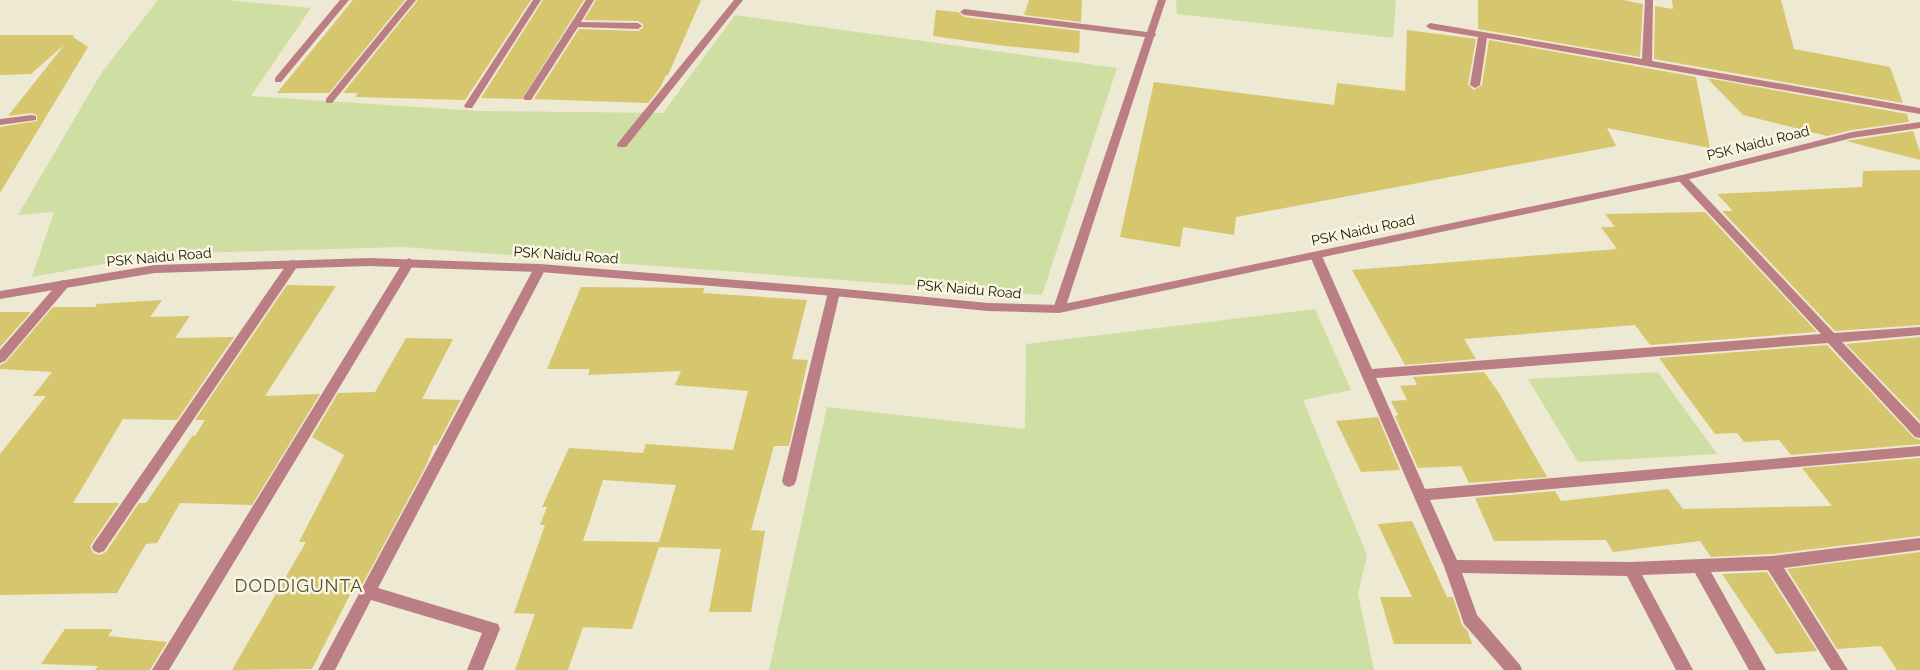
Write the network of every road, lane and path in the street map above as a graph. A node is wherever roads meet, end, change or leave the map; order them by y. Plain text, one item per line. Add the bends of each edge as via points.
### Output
1 (345, 0) edge
2 (412, 0) edge
3 (537, 0) edge
4 (590, 0) edge
5 (739, 0) edge
6 (1162, 0) edge
7 (1649, 0) edge
8 (964, 12) dead end
9 (575, 24) junction
10 (638, 26) dead end
11 (1430, 26) dead end
12 (1152, 35) junction
13 (1483, 35) junction
14 (1647, 63) junction
15 (278, 80) dead end
16 (1475, 86) dead end
17 (528, 98) dead end
18 (329, 102) dead end
19 (469, 106) dead end
20 (1920, 111) edge
21 (32, 118) dead end
22 (0, 122) edge
23 (1920, 125) edge
24 (622, 144) dead end
25 (1682, 178) junction
26 (1316, 256) junction
27 (410, 262) junction
28 (293, 264) junction
29 (540, 268) junction
30 (64, 284) junction
31 (834, 292) junction
32 (0, 295) edge
33 (1059, 309) junction
34 (1920, 330) edge
35 (1832, 338) junction
36 (0, 358) edge
37 (1368, 374) junction
38 (1920, 434) edge
39 (1920, 451) edge
40 (790, 481) dead end
41 (1421, 495) junction
42 (1920, 544) edge
43 (99, 546) dead end
44 (1772, 564) junction
45 (1452, 566) junction
46 (1699, 566) junction
47 (1631, 569) junction
48 (368, 592) junction
49 (160, 670) edge
50 (326, 670) edge
51 (475, 670) edge
52 (1514, 670) edge
53 (1685, 670) edge
54 (1758, 670) edge
55 (1840, 670) edge

1 - 15 street
2 - 18 street
3 - 19 street
4 - 9 street
5 - 24 street
6 - 12 street
7 - 14 street
8 - 12 street
9 - 10 street
9 - 17 street
11 - 13 street
12 - 33 street
13 - 14 street
13 - 16 street
14 - 20 street
21 - 22 street
23 - 25 street, PSK Naidu Road via 1852,135
25 - 26 street, PSK Naidu Road
25 - 35 street
26 - 33 street, PSK Naidu Road
26 - 37 street
27 - 28 street, PSK Naidu Road
27 - 29 street, PSK Naidu Road
27 - 49 street
28 - 30 street, PSK Naidu Road via 155,269
28 - 43 street
29 - 31 street, PSK Naidu Road
29 - 48 street
30 - 32 street, PSK Naidu Road
30 - 36 street
31 - 33 street, PSK Naidu Road via 1005,308
31 - 40 street
34 - 35 street
35 - 37 street
35 - 38 street
37 - 41 street
39 - 41 street
41 - 45 street
42 - 44 street
44 - 46 street
44 - 55 street
45 - 47 street
45 - 52 street via 1470,619
46 - 47 street
46 - 54 street
47 - 53 street
48 - 50 street
48 - 51 street via 492,629

